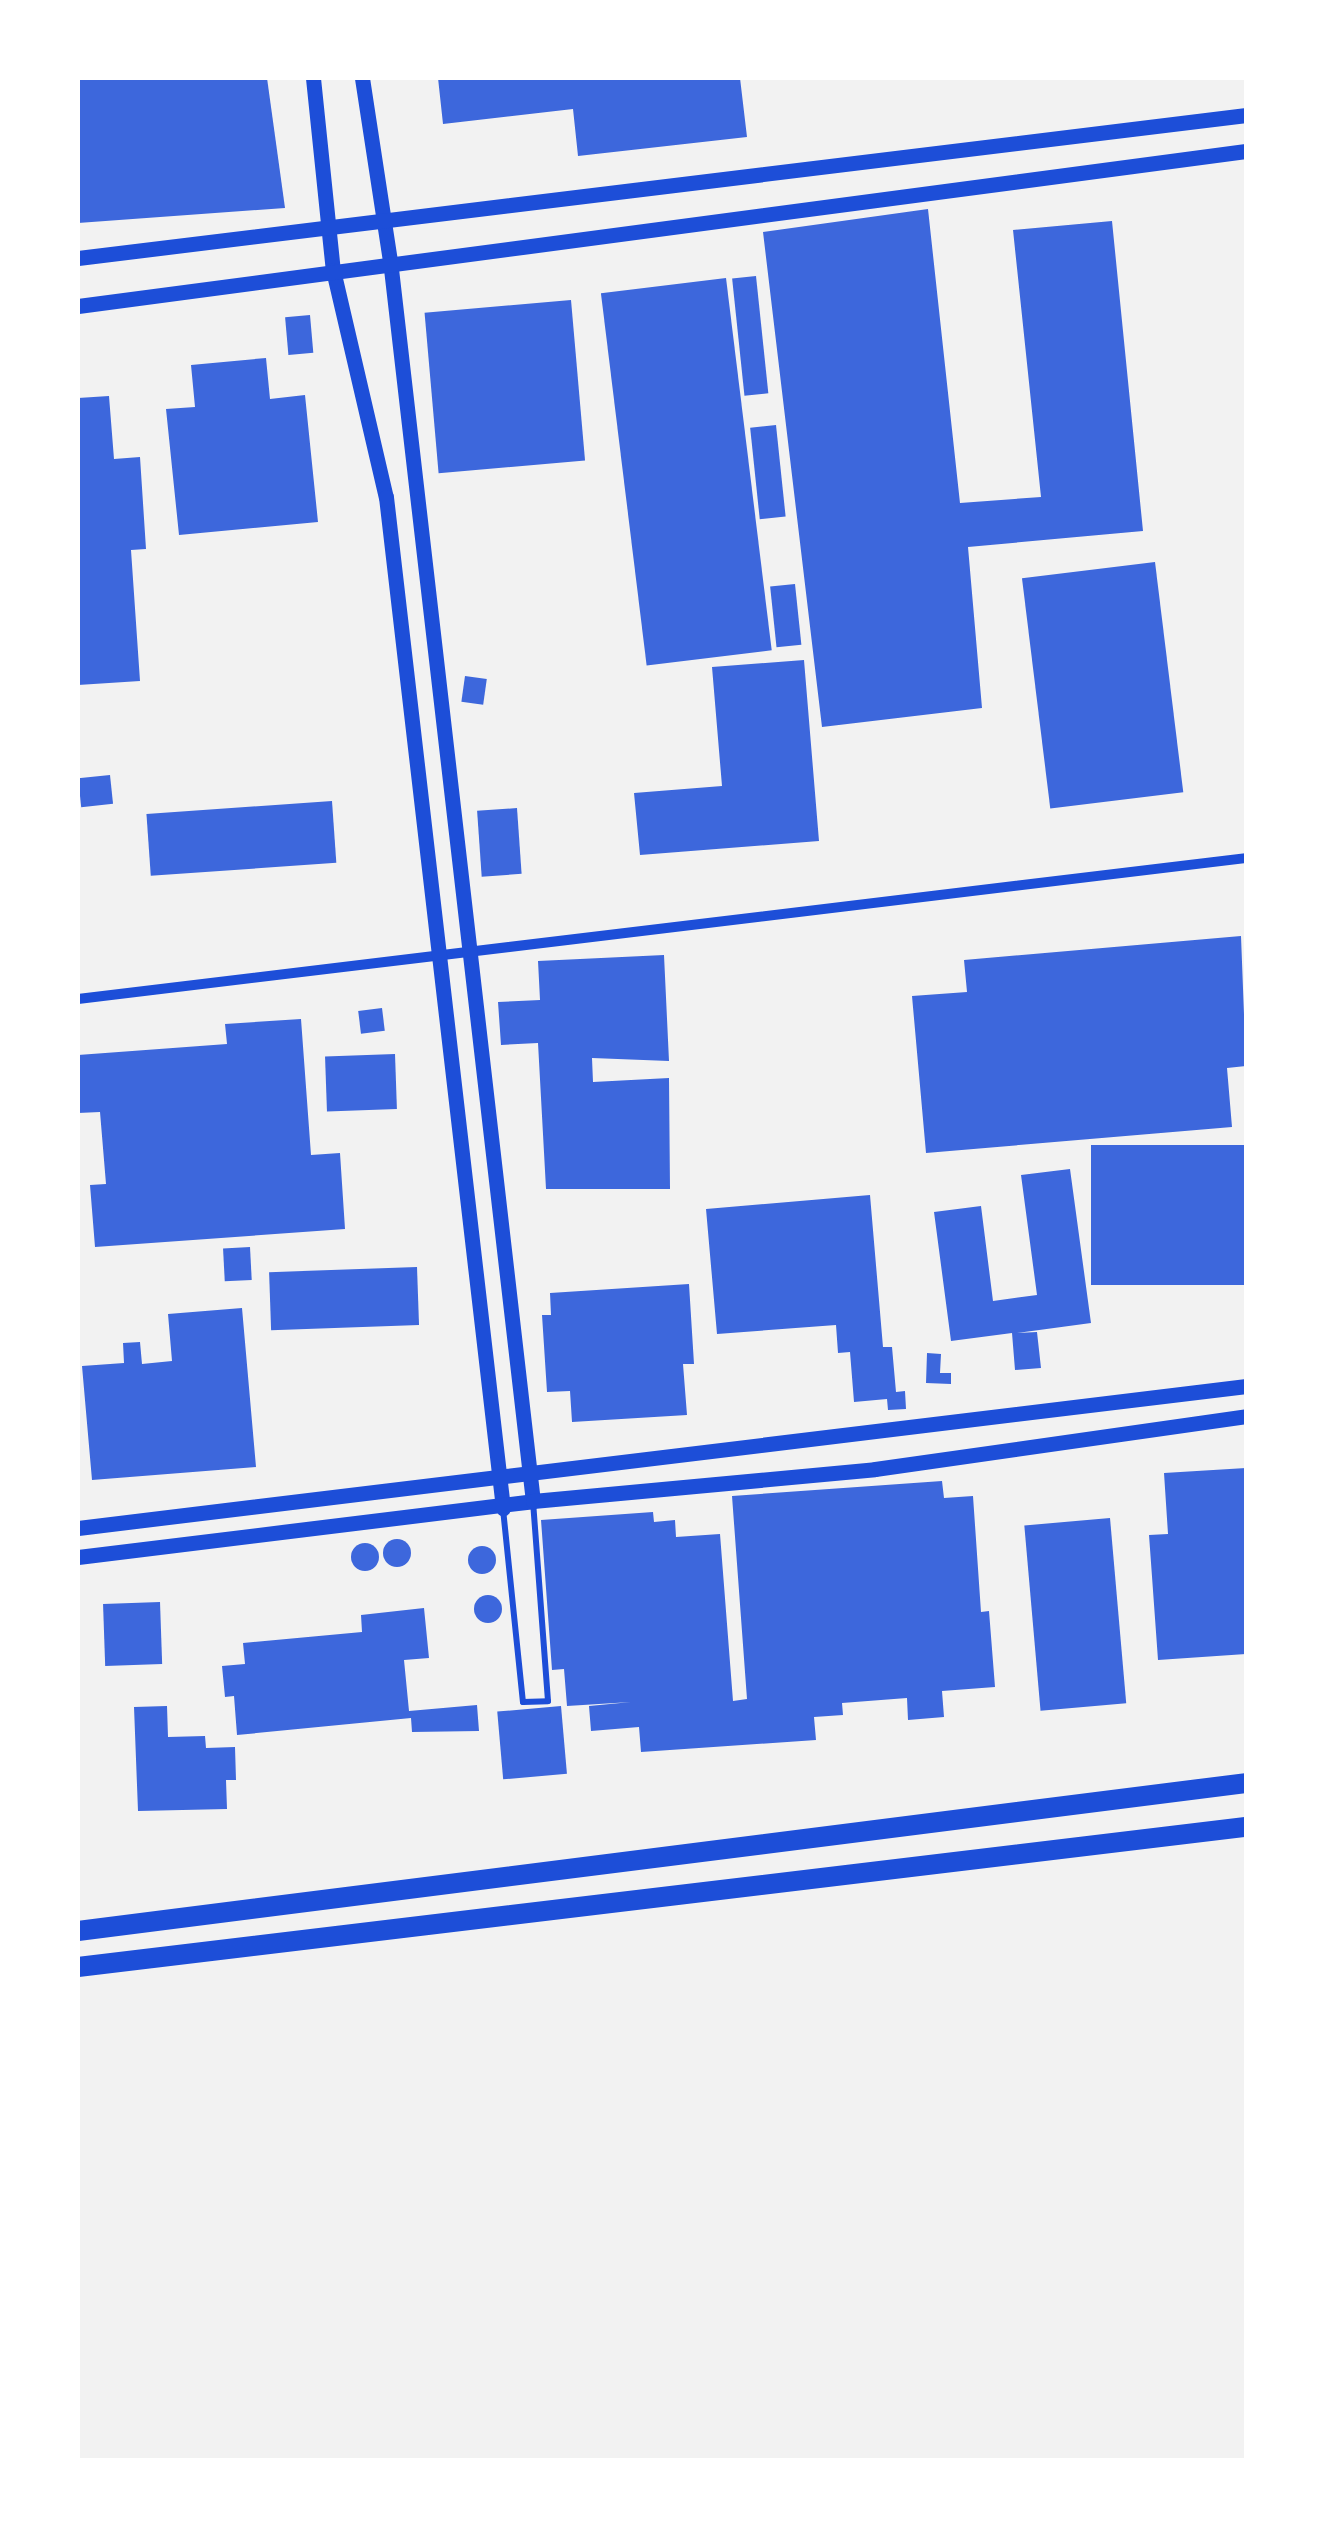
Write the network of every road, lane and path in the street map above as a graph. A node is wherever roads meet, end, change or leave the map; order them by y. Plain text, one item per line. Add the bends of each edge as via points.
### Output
1 (314, 78) edge
2 (362, 78) edge
3 (1246, 115) edge
4 (1246, 151) edge
5 (380, 222) junction
6 (326, 227) junction
7 (78, 258) edge
8 (390, 260) junction
9 (333, 270) junction
10 (78, 306) edge
11 (1246, 858) edge
12 (471, 953) junction
13 (440, 957) junction
14 (78, 1000) edge
15 (1246, 1386) edge
16 (1246, 1416) edge
17 (528, 1473) junction
18 (502, 1478) junction
19 (533, 1501) junction
20 (503, 1508) junction
21 (78, 1528) edge
22 (78, 1557) edge
23 (1246, 1783) edge
24 (1246, 1828) edge
25 (78, 1931) edge
26 (78, 1968) edge

1 - 6 street
2 - 5 street
3 - 5 street
4 - 8 street
5 - 6 street
5 - 8 street
6 - 7 street
6 - 9 street
8 - 9 street
8 - 12 street
9 - 10 street
9 - 13 street via 386,497
11 - 12 street
12 - 13 street
12 - 17 street
13 - 14 street
13 - 18 street
15 - 17 street
16 - 19 street via 875,1469
17 - 18 street
17 - 19 street
18 - 20 street
18 - 21 street
19 - 20 street
19 - 20 lane via 548,1701 523,1702
20 - 22 street
23 - 25 highway
24 - 26 highway

